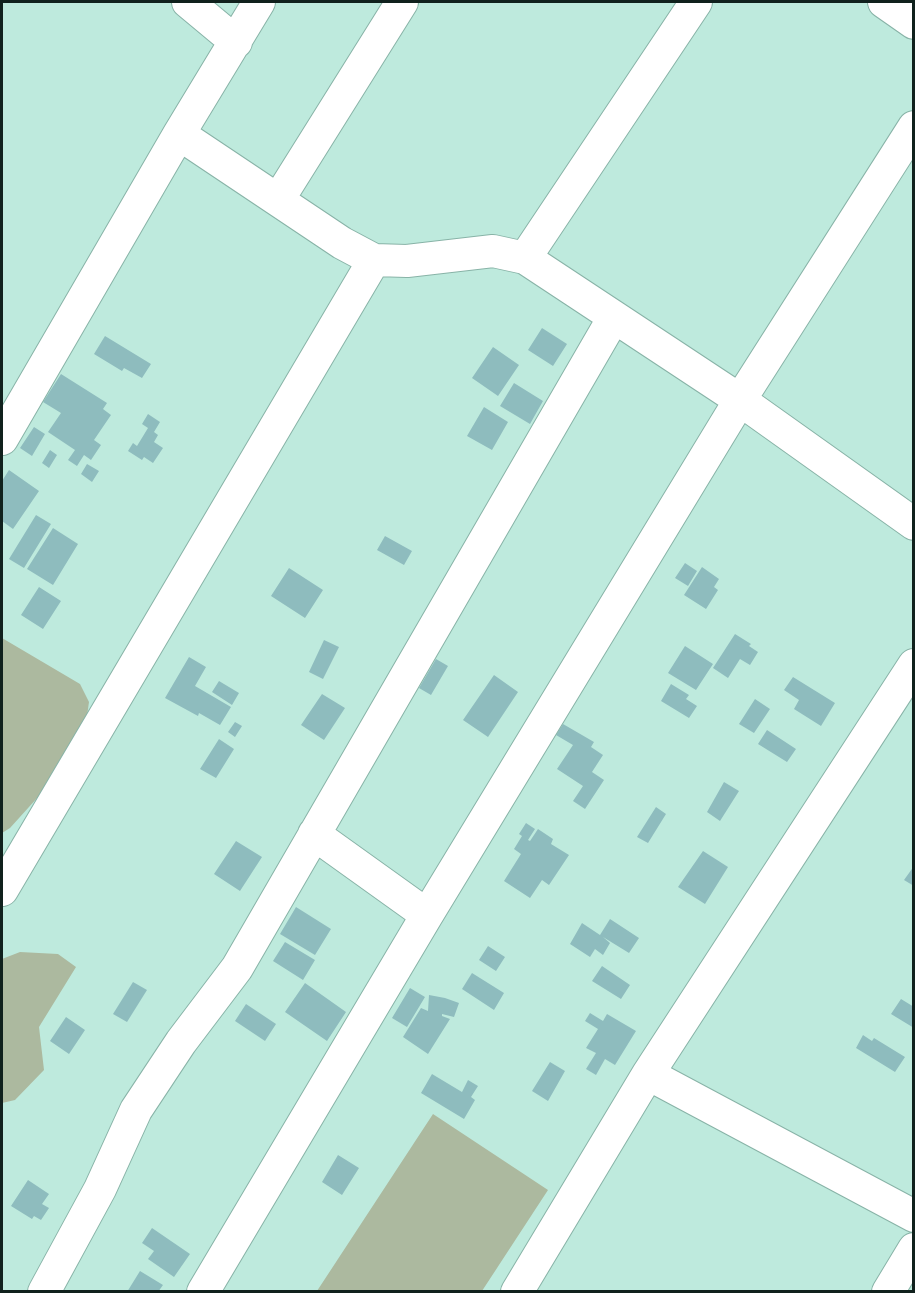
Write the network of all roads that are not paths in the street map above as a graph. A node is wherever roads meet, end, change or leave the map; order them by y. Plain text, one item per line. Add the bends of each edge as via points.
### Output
1 (188, 2) edge
2 (259, 2) edge
3 (402, 2) edge
4 (696, 2) edge
5 (884, 2) edge
6 (914, 23) edge
7 (236, 42) junction
8 (914, 127) edge
9 (179, 134) junction
10 (278, 201) junction
11 (525, 258) junction
12 (374, 260) junction
13 (614, 317) junction
14 (740, 400) junction
15 (2, 439) edge
16 (914, 524) edge
17 (914, 665) edge
18 (314, 834) junction
19 (2, 890) edge
20 (427, 915) junction
21 (648, 1074) junction
22 (914, 1216) edge
23 (914, 1249) edge
24 (44, 1292) edge
25 (203, 1292) edge
26 (517, 1292) edge
27 (888, 1292) edge

1 - 7 street
2 - 7 street
3 - 10 street
4 - 11 street
5 - 6 street
7 - 9 street
8 - 14 street
9 - 10 street
9 - 15 street
10 - 12 street
11 - 12 street via 493,251 406,261
11 - 13 street
12 - 19 street
13 - 14 street
13 - 18 street
14 - 16 street
14 - 20 street
17 - 21 street
18 - 20 street
18 - 24 street via 237,968 136,1110 100,1189
20 - 25 street
21 - 22 street
21 - 26 street
23 - 27 street

